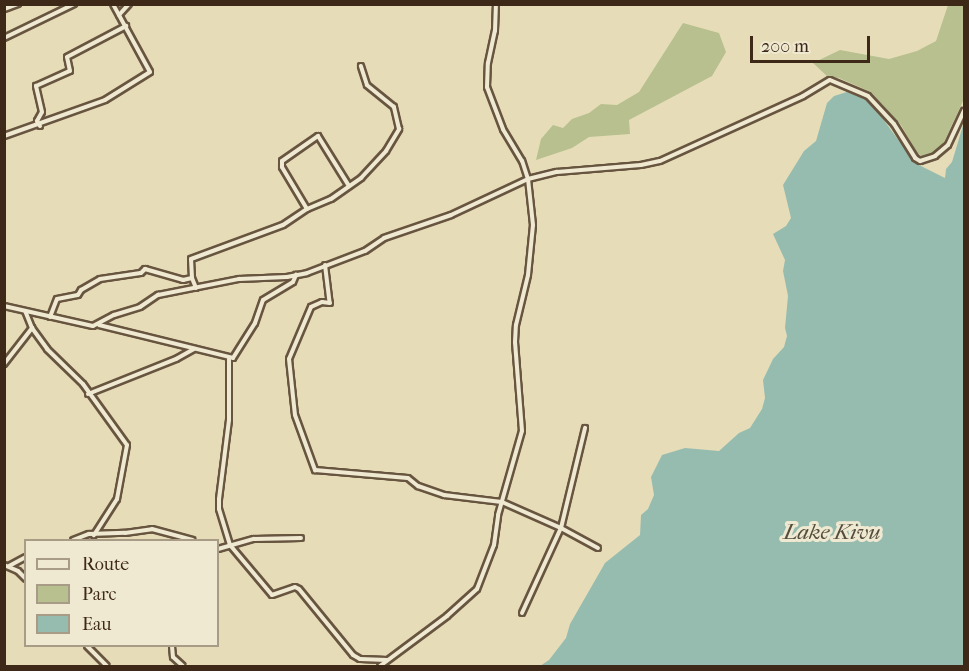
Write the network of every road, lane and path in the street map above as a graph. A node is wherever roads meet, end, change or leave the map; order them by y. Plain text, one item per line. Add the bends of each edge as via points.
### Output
1 (18, 4) edge
2 (74, 4) edge
3 (113, 4) edge
4 (129, 4) edge
5 (496, 4) edge
6 (4, 9) edge
7 (119, 15) junction
8 (126, 26) junction
9 (4, 38) edge
10 (361, 66) dead end
11 (964, 111) edge
12 (40, 126) junction
13 (4, 136) edge
14 (528, 179) junction
15 (349, 186) junction
16 (307, 209) junction
17 (325, 266) junction
18 (296, 275) junction
19 (192, 278) junction
20 (196, 288) junction
21 (4, 306) edge
22 (25, 311) junction
23 (50, 317) junction
24 (98, 324) junction
25 (32, 328) junction
26 (194, 349) junction
27 (229, 359) junction
28 (4, 364) edge
29 (88, 394) junction
30 (585, 428) dead end
31 (502, 502) junction
32 (561, 528) junction
33 (94, 535) junction
34 (301, 538) dead end
35 (78, 539) edge
36 (189, 539) edge
37 (230, 545) junction
38 (598, 548) dead end
39 (219, 549) edge
40 (24, 558) edge
41 (6, 566) edge
42 (24, 577) edge
43 (522, 613) dead end
44 (89, 647) edge
45 (172, 647) edge
46 (387, 660) junction
47 (107, 666) edge
48 (183, 666) edge
49 (380, 666) edge

1 - 6 street
2 - 9 street
3 - 7 street
4 - 7 street
5 - 14 street via 487,87
7 - 8 street
8 - 12 street via 67,57 70,71 36,86 42,112 37,121
8 - 12 street via 150,72 119,94
10 - 15 street via 367,85 393,107 399,129 386,151
11 - 14 street via 948,145 935,156 920,161 868,96 830,80 804,96 660,161 557,172
12 - 13 street
14 - 17 street via 452,215 384,238 365,251
14 - 31 street via 533,232 514,342 522,427
15 - 16 street
15 - 16 street via 318,136 282,161
16 - 19 street via 283,225 191,259
17 - 18 street
17 - 31 street via 330,303 311,307 289,359 295,415 315,470 408,478 444,495
18 - 20 street via 239,279
18 - 27 street via 293,282 263,300 251,330
19 - 20 street
19 - 23 street via 183,280 145,269 141,273 100,279 78,295 57,299
20 - 24 street via 158,295 140,308
21 - 22 street
22 - 23 street
22 - 25 street
23 - 24 street
24 - 26 street
25 - 28 street
25 - 29 street
26 - 27 street
26 - 29 street
27 - 37 street via 229,420 219,509
29 - 33 street via 128,450 117,499
30 - 32 street
31 - 32 street
31 - 46 street via 494,545 477,589
32 - 38 street
32 - 43 street
33 - 35 street
33 - 36 street via 152,529
34 - 37 street via 254,539
37 - 39 street
37 - 46 street via 272,596 299,589 353,655
40 - 41 street
41 - 42 street
44 - 47 street
45 - 48 street via 173,657
46 - 49 street

